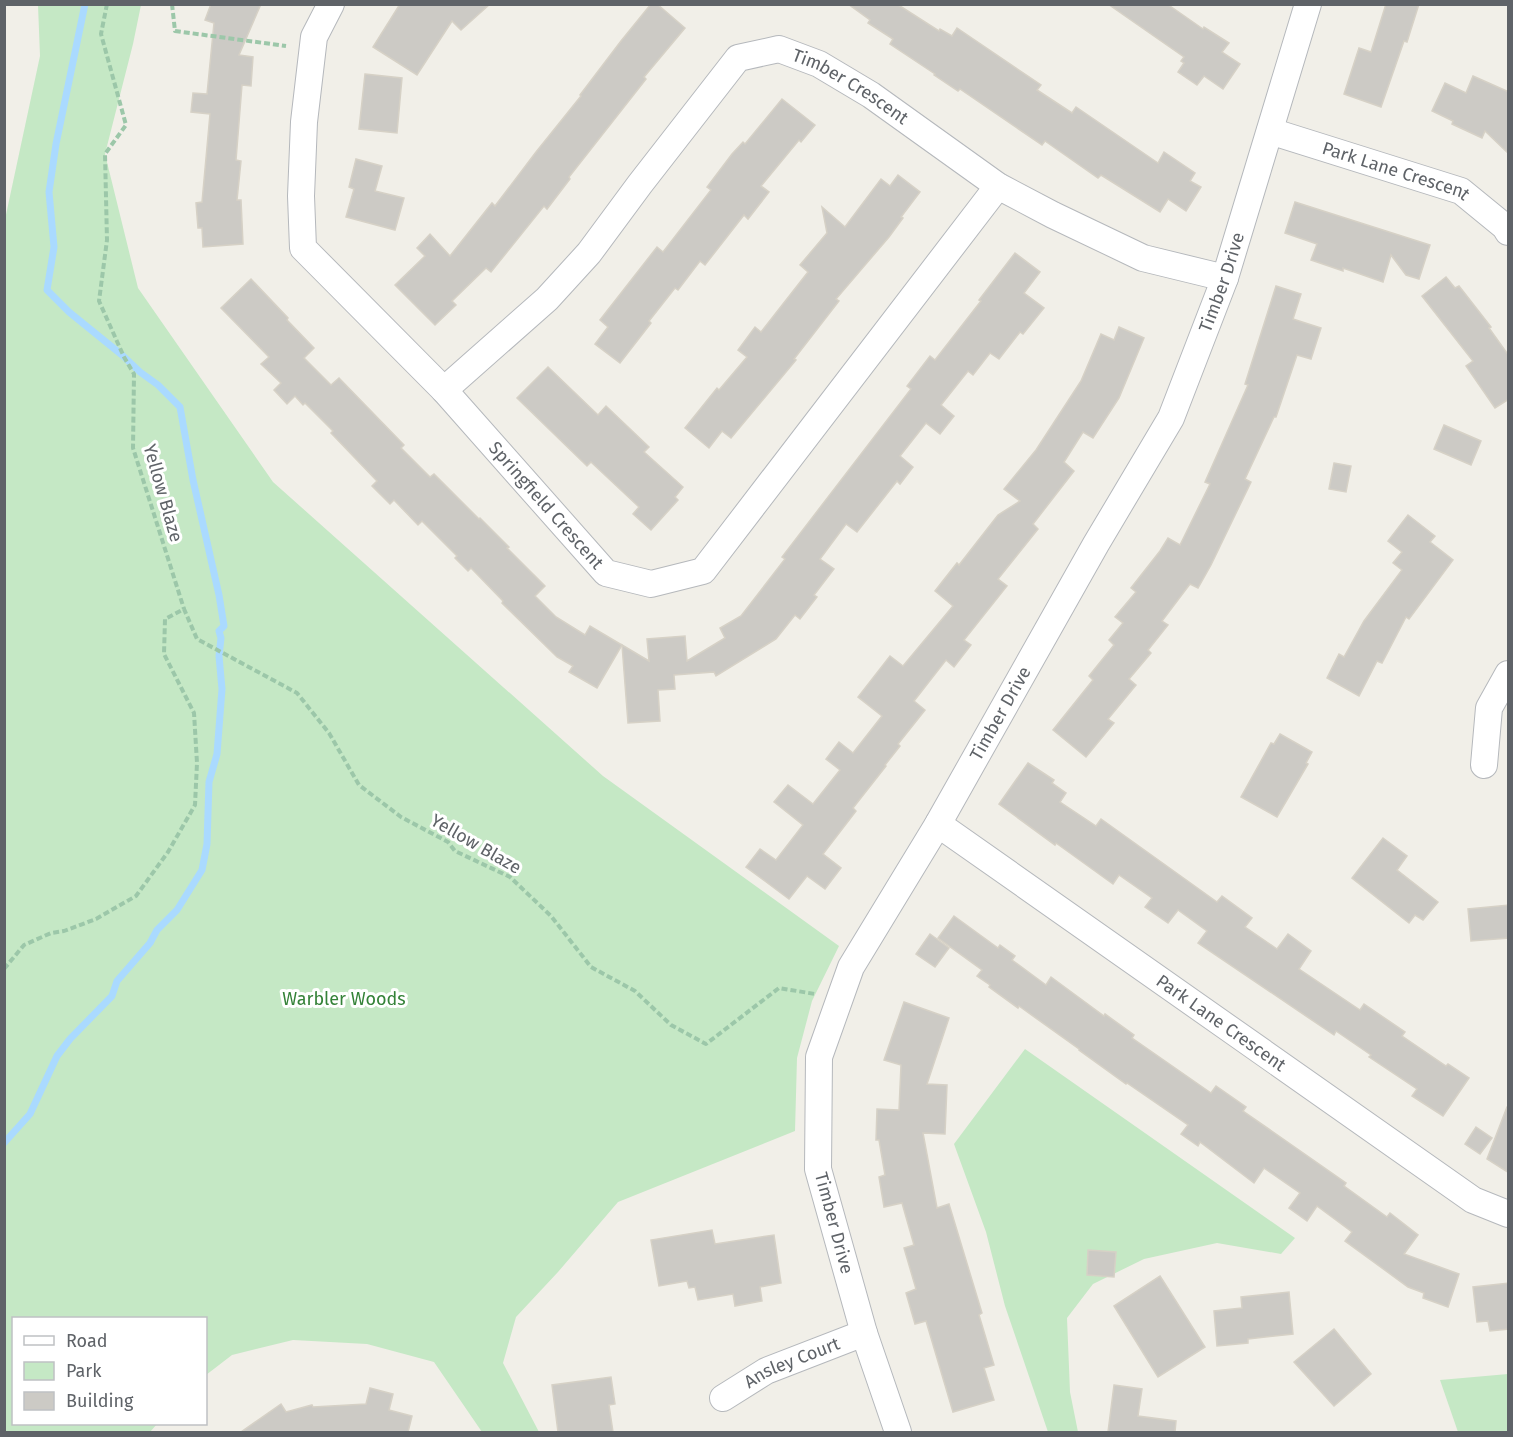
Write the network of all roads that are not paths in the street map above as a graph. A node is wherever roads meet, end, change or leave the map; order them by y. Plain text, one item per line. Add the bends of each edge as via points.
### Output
1 (331, 4) edge
2 (1308, 4) edge
3 (1270, 131) junction
4 (998, 186) junction
5 (1509, 232) edge
6 (1225, 278) junction
7 (444, 390) junction
8 (1509, 674) edge
9 (1484, 765) dead end
10 (938, 824) junction
11 (1509, 1214) edge
12 (864, 1333) junction
13 (723, 1398) dead end
14 (898, 1432) edge

1 - 7 street, Springfield Crescent via 314,37 304,122 303,248
2 - 3 street, Timber Drive
3 - 5 street, Park Lane Crescent via 1461,191
3 - 6 street, Timber Drive
4 - 6 street, Timber Crescent via 1143,258
4 - 7 street, Timber Crescent via 870,95 819,64 779,49 738,58 589,253 547,299
4 - 7 street, Springfield Crescent via 703,571 651,585 606,573
6 - 10 street, Timber Drive via 1172,418
8 - 9 street via 1489,708
10 - 11 street, Park Lane Crescent via 1473,1200
10 - 12 street, Timber Drive via 850,967 819,1057 818,1169
12 - 13 street, Ansley Court via 766,1371
12 - 14 street, Timber Drive

